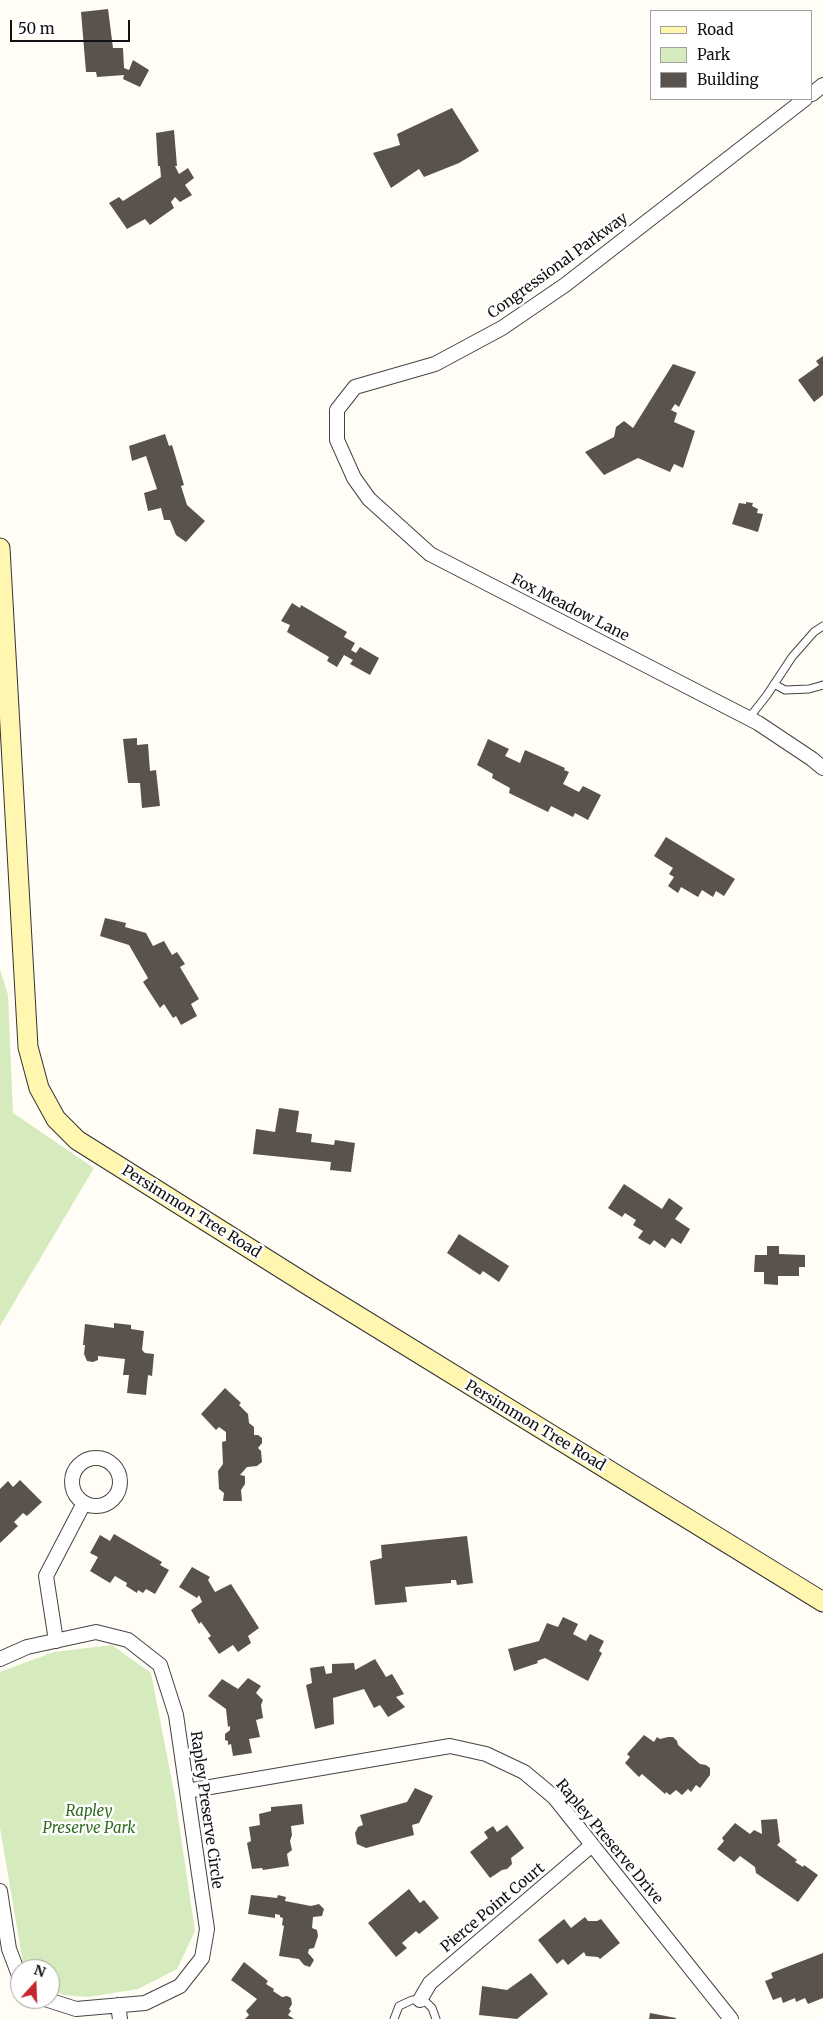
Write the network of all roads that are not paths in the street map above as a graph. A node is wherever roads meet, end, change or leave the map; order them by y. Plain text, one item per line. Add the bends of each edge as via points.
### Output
1 (823, 85) edge
2 (813, 93) edge
3 (804, 100) edge
4 (337, 440) joint
5 (0, 548) edge
6 (823, 626) edge
7 (774, 684) junction
8 (823, 685) edge
9 (749, 718) junction
10 (823, 768) edge
11 (84, 1503) dead end
12 (823, 1602) edge
13 (56, 1641) junction
14 (0, 1659) edge
15 (187, 1791) junction
16 (592, 1846) junction
17 (0, 1891) edge
18 (13, 1959) edge
19 (420, 2000) junction
20 (60, 2004) edge
21 (119, 2012) edge
22 (394, 2019) edge
23 (436, 2019) edge
24 (731, 2019) edge

1 - 2 street
3 - 4 street, Congressional Parkway via 565,285 502,328 435,364 355,388 337,410
4 - 9 street, Fox Meadow Lane via 354,478 369,499 430,554
5 - 12 main road, Persimmon Tree Road via 28,1047 39,1088 56,1119 77,1140 427,1360
6 - 7 lane via 792,656
7 - 8 lane via 785,690
7 - 9 lane
9 - 10 street, Fox Meadow Lane
11 - 13 street via 46,1576
13 - 14 street, Rapley Preserve Circle via 27,1647
13 - 15 street, Rapley Preserve Circle via 96,1632 128,1640 160,1665 176,1715
15 - 16 street, Rapley Preserve Drive via 450,1746 486,1754 524,1772 554,1797
15 - 21 street, Rapley Preserve Circle via 207,1928 202,1958 180,1986
16 - 19 street, Pierce Point Court via 430,1983
16 - 24 street, Rapley Preserve Drive
17 - 18 street
19 - 22 lane via 399,2006
19 - 23 lane via 432,2008
20 - 21 street, Rapley Preserve Circle via 76,2009

